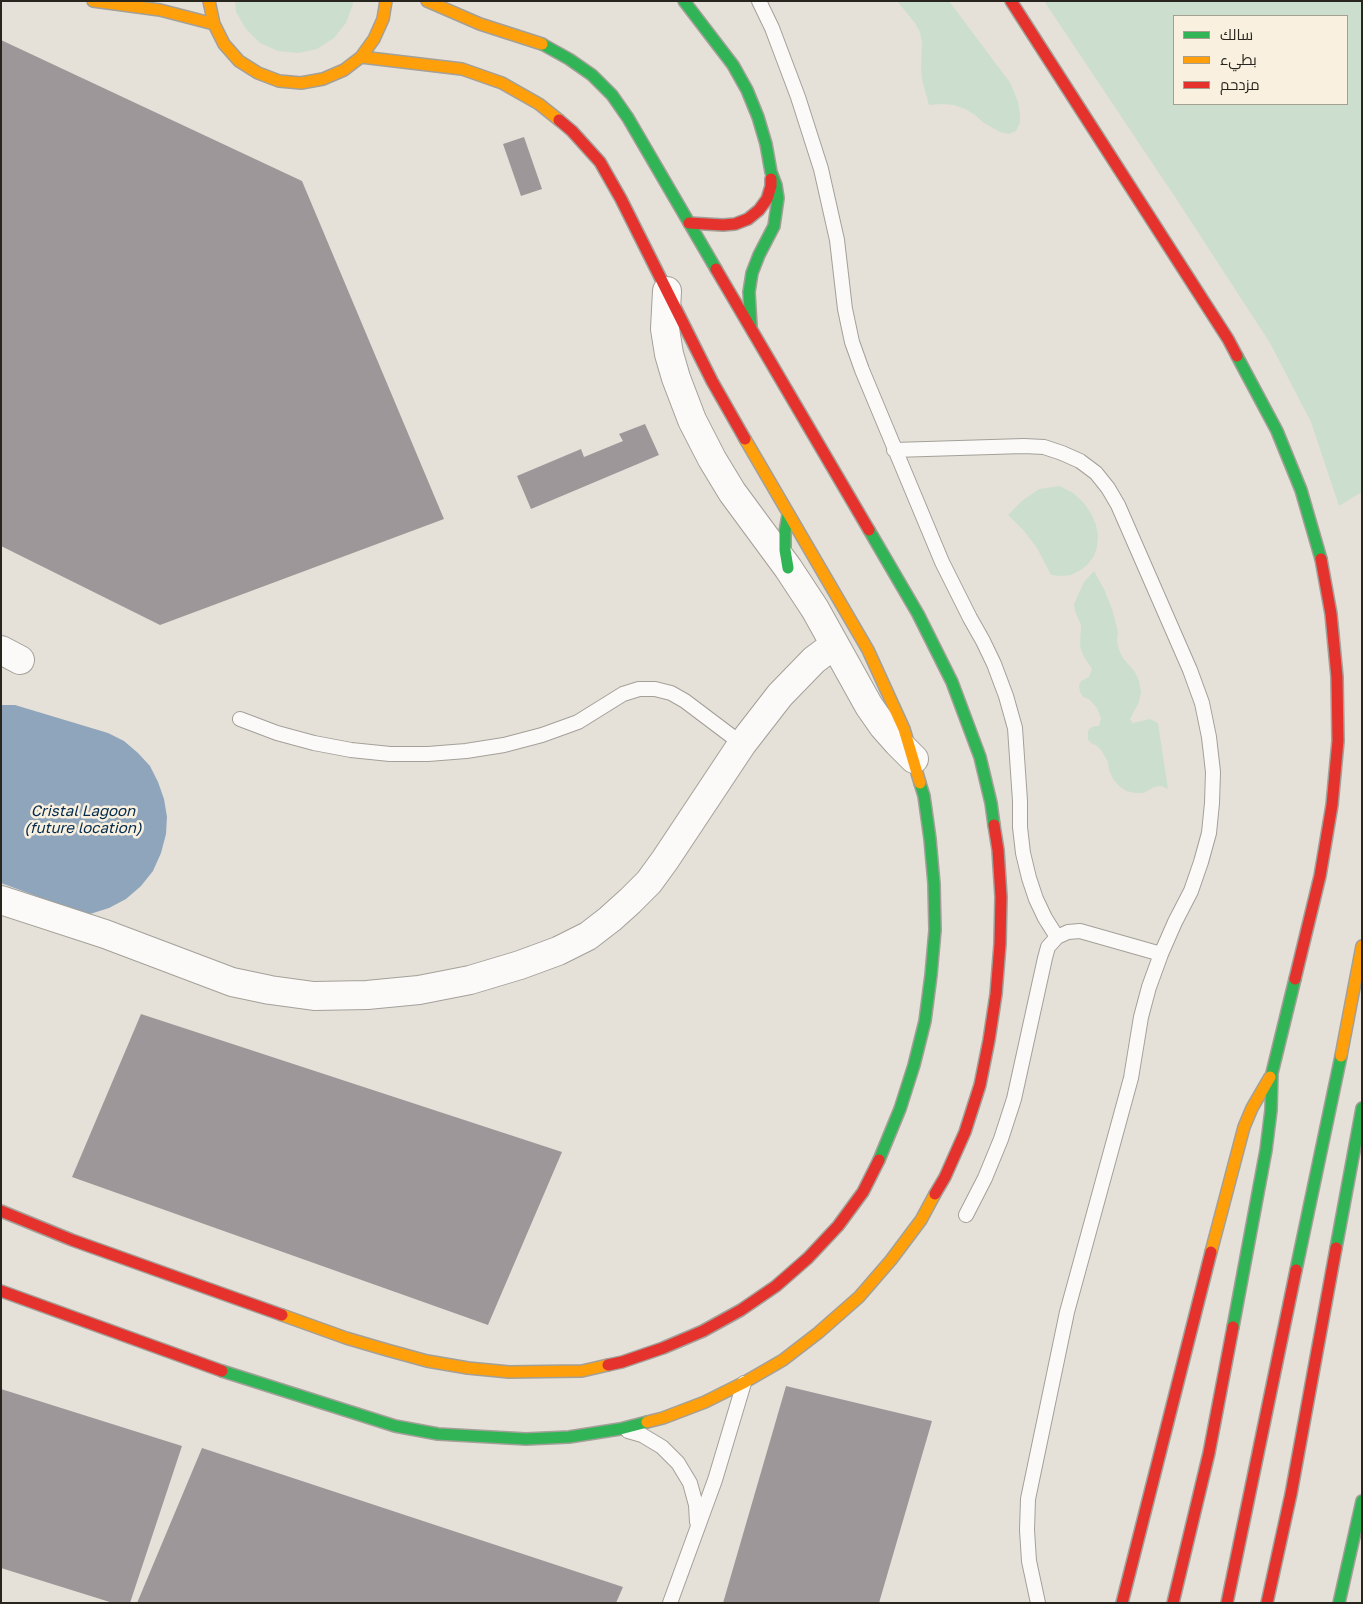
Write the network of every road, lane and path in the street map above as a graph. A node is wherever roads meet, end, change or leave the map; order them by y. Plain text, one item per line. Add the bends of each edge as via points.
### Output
1 (92, 1) edge
2 (209, 1) edge
3 (386, 1) edge
4 (427, 1) edge
5 (684, 1) edge
6 (759, 1) edge
7 (1011, 1) edge
8 (214, 24) junction
9 (361, 57) junction
10 (772, 172) junction
11 (689, 222) junction
12 (667, 291) junction
13 (752, 330) junction
14 (894, 450) junction
15 (788, 515) junction
16 (788, 568) junction
17 (834, 644) junction
18 (240, 720) dead end
19 (742, 744) junction
20 (914, 759) junction
21 (1, 900) edge
22 (1057, 937) junction
23 (1362, 946) edge
24 (1161, 954) junction
25 (1272, 1073) junction
26 (1362, 1108) edge
27 (1, 1211) edge
28 (966, 1215) dead end
29 (1, 1291) edge
30 (745, 1382) junction
31 (620, 1429) junction
32 (1362, 1501) edge
33 (697, 1528) junction
34 (670, 1603) edge
35 (1038, 1603) edge
36 (1122, 1603) edge
37 (1173, 1603) edge
38 (1227, 1603) edge
39 (1267, 1603) edge
40 (1339, 1603) edge

1 - 8 main road via 160,10
2 - 8 main road
3 - 9 main road via 383,19
4 - 11 main road via 480,24 544,45 592,75 628,118
5 - 10 main road via 733,65 747,90 758,116
6 - 14 lane via 798,97 821,169 837,240 852,342
7 - 25 main road via 1228,339 1277,430 1301,490 1319,551 1331,614 1337,677 1338,741 1320,876
8 - 9 main road via 224,44 239,61 279,81 301,83 323,79 344,70
9 - 12 main road via 462,69 502,83 539,104 572,131 600,162
10 - 11 main road via 767,199 748,219 724,225
10 - 13 main road via 778,198 777,212 774,226 752,273 749,311
11 - 13 main road
12 - 15 main road via 712,381
12 - 16 street via 665,329 669,354 692,420 732,492
13 - 30 main road via 918,614 952,682 980,757 991,803 998,850 1000,944 990,1040 980,1085 965,1132 921,1220 859,1297 783,1360
14 - 22 lane via 942,562 1006,696 1014,728 1023,853 1036,899
14 - 24 lane via 1044,447 1080,461 1096,473 1118,505 1199,694 1213,772 1209,832 1201,862
15 - 16 main road via 785,541
15 - 20 main road via 868,650 888,689
16 - 17 street
17 - 19 street via 796,676
17 - 20 street via 882,726
18 - 19 lane via 314,743 390,754 428,754 504,745 542,735 578,722 623,694 655,689 671,692
19 - 21 street via 649,882 610,919 588,936 558,951 470,980 367,996 314,996 270,990 232,982 113,937
20 - 27 main road via 930,838 935,930 925,1021 900,1108 863,1192 838,1226 776,1286 703,1331 622,1362 582,1370 509,1372 427,1361 346,1338 72,1240
22 - 24 lane via 1080,931
22 - 28 lane via 1044,958 1014,1099 1001,1139
23 - 38 main road
24 - 35 lane via 1141,1017 1130,1078 1067,1312 1028,1499 1029,1561
25 - 36 main road via 1252,1108 1238,1146
25 - 37 main road via 1266,1150 1253,1222 1209,1453
26 - 39 main road via 1291,1494
29 - 31 main road via 206,1366 395,1426 438,1434 526,1439 569,1437
30 - 31 main road via 671,1415
30 - 33 lane
31 - 33 lane via 642,1435 662,1447 678,1463 690,1483 696,1505
32 - 40 main road
33 - 34 lane

